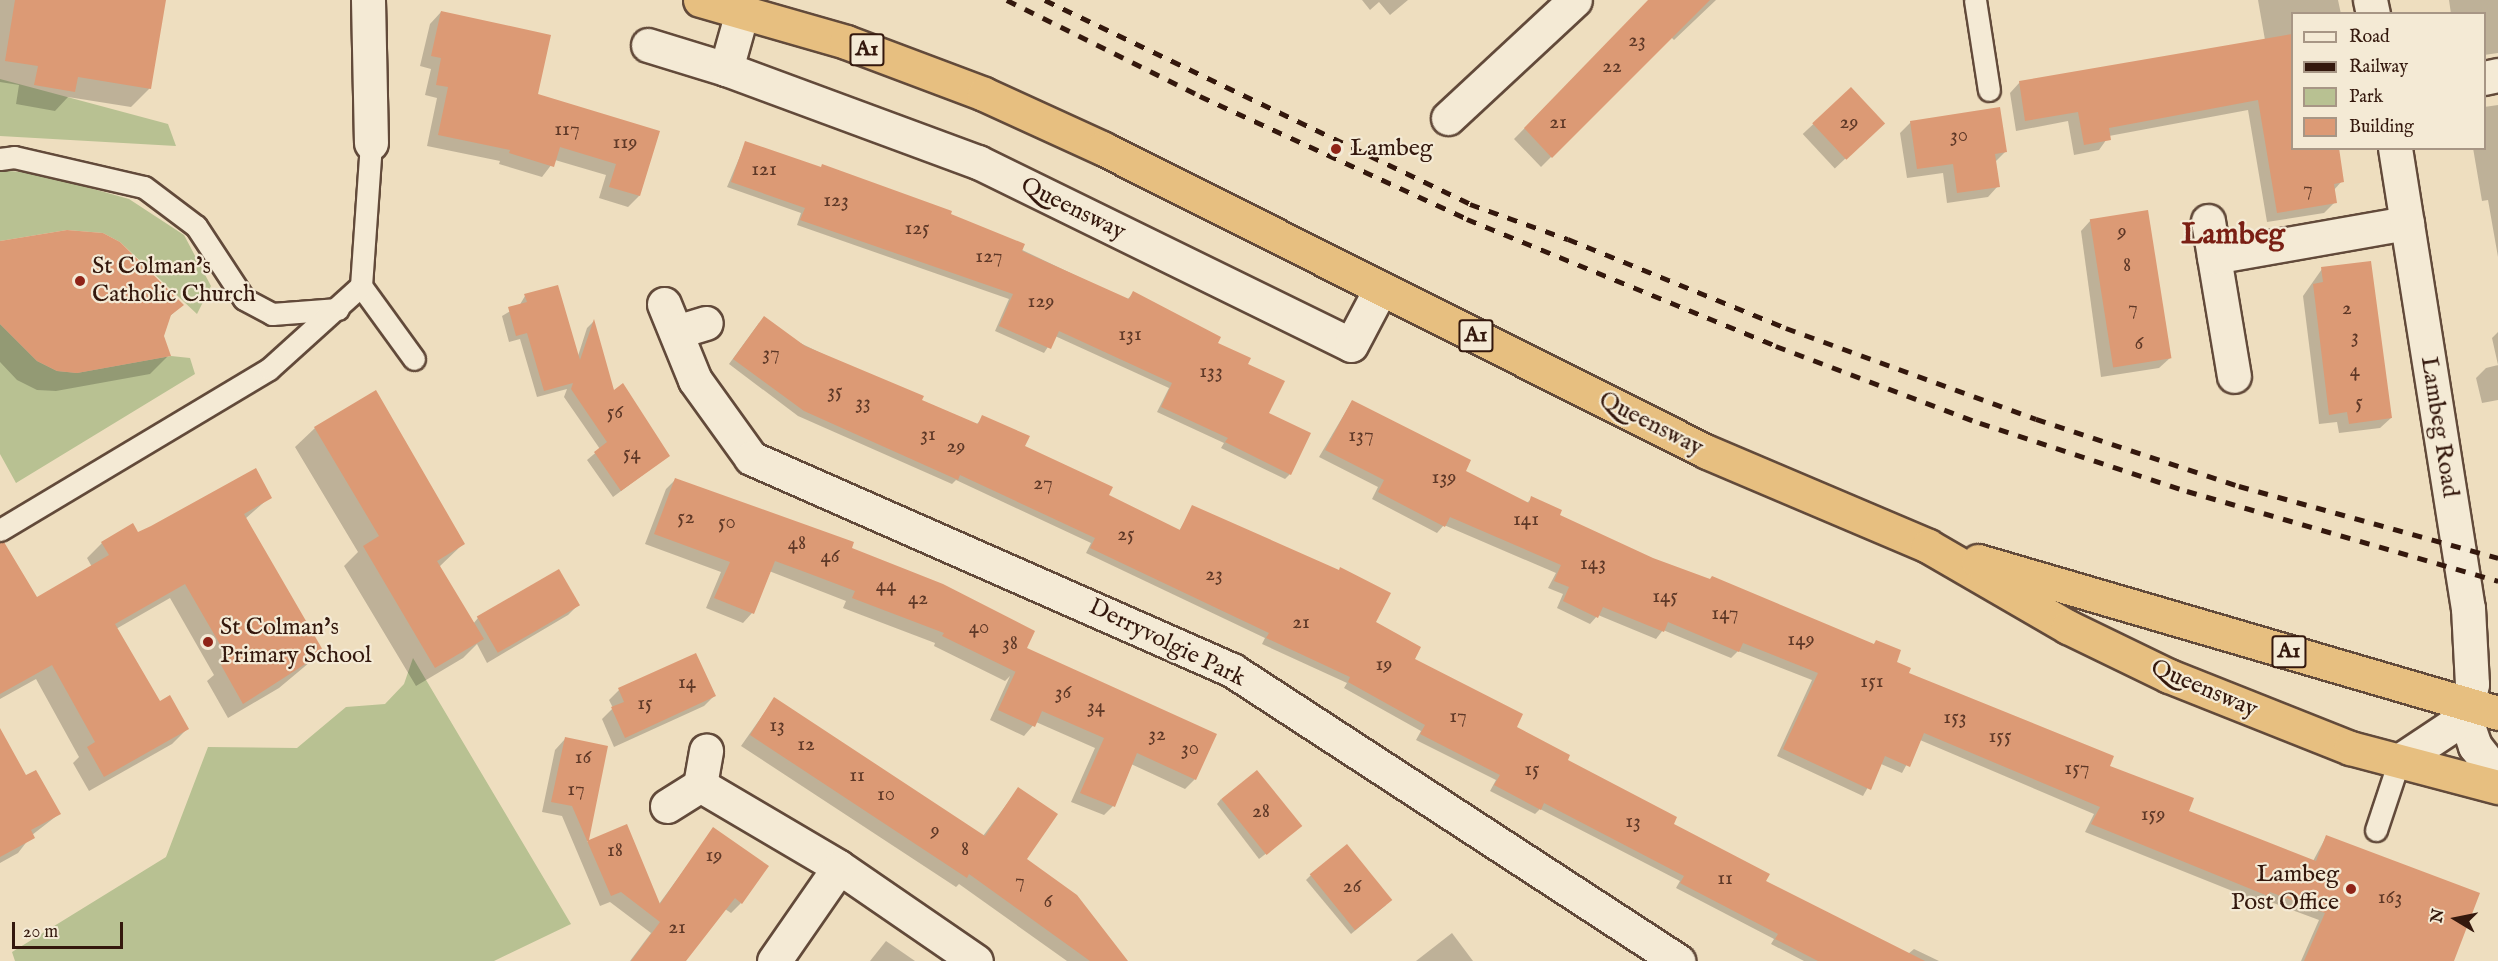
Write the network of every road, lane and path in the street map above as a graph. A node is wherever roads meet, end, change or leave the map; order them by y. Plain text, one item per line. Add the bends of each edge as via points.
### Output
1 (368, 0) edge
2 (700, 0) edge
3 (1575, 0) edge
4 (1975, 0) edge
5 (742, 12) junction
6 (648, 45) dead end
7 (726, 69) junction
8 (1989, 90) dead end
9 (1448, 118) dead end
10 (371, 143) joint
11 (2395, 150) edge
12 (0, 159) edge
13 (2208, 221) dead end
14 (2407, 223) junction
15 (2214, 257) junction
16 (361, 286) junction
17 (1382, 288) junction
18 (338, 309) junction
19 (682, 320) dead end
20 (414, 359) dead end
21 (2234, 376) dead end
22 (0, 530) edge
23 (1928, 546) junction
24 (2477, 712) edge
25 (706, 751) dead end
26 (2399, 761) junction
27 (2498, 775) edge
28 (700, 785) junction
29 (2498, 788) edge
30 (667, 806) dead end
31 (2376, 830) dead end
32 (839, 867) junction
33 (774, 961) edge
34 (975, 961) edge
35 (1678, 961) edge

1 - 10 street
2 - 5 highway, Queensway / A1
3 - 9 street
4 - 8 lane
5 - 7 street
5 - 17 highway, Queensway / A1 via 846,42 984,94 1102,148
6 - 7 street, Queensway
7 - 17 street, Queensway via 978,162 1351,345
10 - 16 lane
11 - 14 street, Lambeg Road
12 - 18 lane via 14,157 144,187 196,226 244,299 272,314
13 - 15 street
14 - 15 street
14 - 24 street, Lambeg Road via 2468,608
15 - 21 street
16 - 18 lane
16 - 20 lane
17 - 23 highway, Queensway / A1 via 1707,452
18 - 22 lane via 269,369
19 - 35 street, Derryvolgie Park via 695,380 751,458 1232,670
23 - 24 highway, Queensway / A1
23 - 26 highway, Queensway / A1 via 2068,627 2169,676 2350,748
24 - 26 street
24 - 27 street via 2475,746
25 - 28 street
26 - 29 highway, Queensway / A1
26 - 31 lane
28 - 30 street
28 - 32 street
32 - 33 street
32 - 34 street

